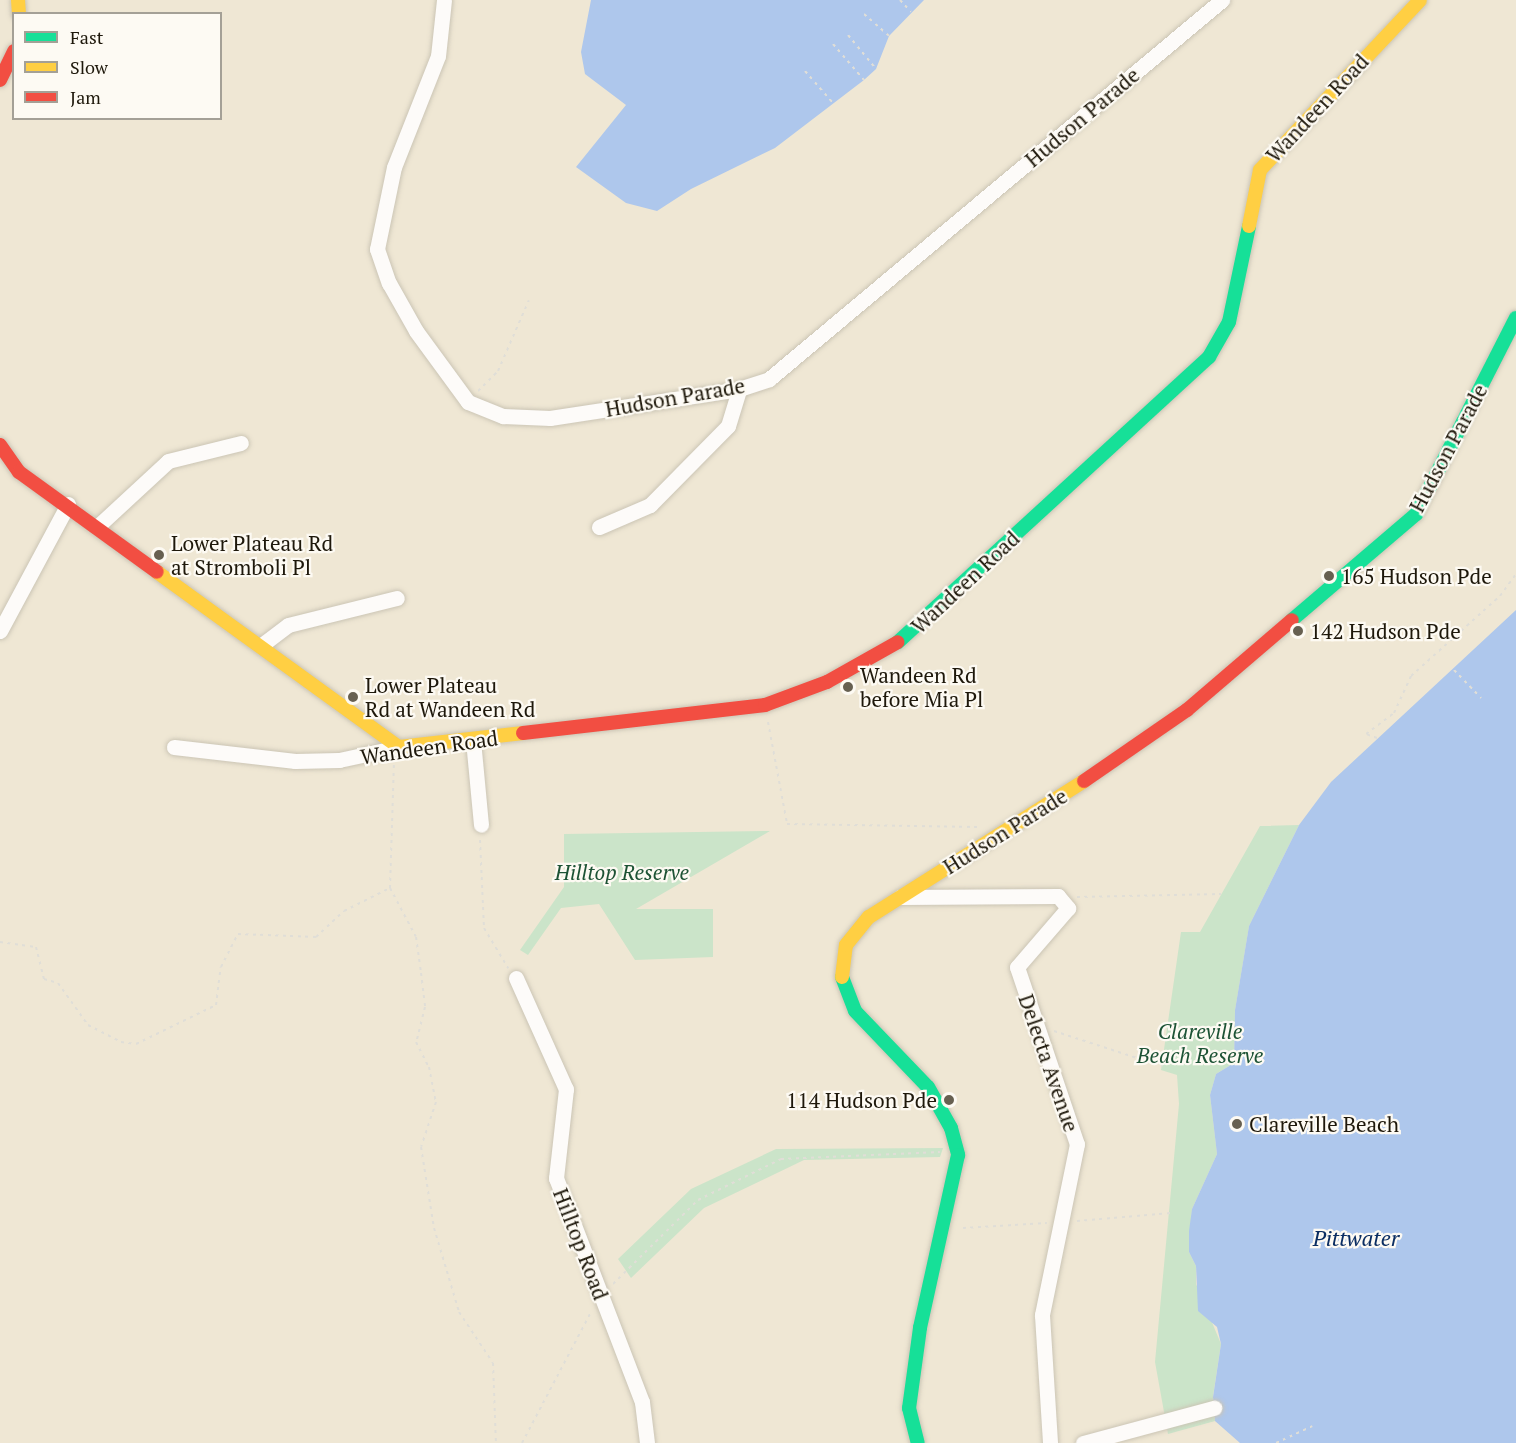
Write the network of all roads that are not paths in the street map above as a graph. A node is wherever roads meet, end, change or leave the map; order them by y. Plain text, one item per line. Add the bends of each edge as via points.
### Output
1 (444, 0) edge
2 (1222, 0) edge
3 (1420, 0) edge
4 (12, 55) edge
5 (0, 80) edge
6 (1516, 318) edge
7 (739, 389) junction
8 (242, 443) dead end
9 (0, 445) edge
10 (68, 504) junction
11 (99, 525) junction
12 (599, 526) dead end
13 (397, 598) dead end
14 (0, 631) edge
15 (263, 644) junction
16 (473, 740) junction
17 (174, 747) dead end
18 (395, 747) junction
19 (481, 825) road end
20 (900, 897) junction
21 (516, 978) road end
22 (1214, 1408) dead end
23 (647, 1443) edge
24 (918, 1443) edge
25 (1050, 1443) edge
26 (1083, 1443) edge

1 - 7 street, Hudson Parade via 438,56 394,167 378,249 389,283 416,331 468,401 503,416 550,418
2 - 7 street, Hudson Parade via 769,379
3 - 16 street, Wandeen Road via 1260,170 1229,322 1196,371 911,634 827,682 765,705
4 - 5 street
6 - 20 street, Hudson Parade via 1416,514 1187,710 1113,762
7 - 12 street via 728,426 650,505
8 - 11 street via 168,461
9 - 10 street via 19,471
10 - 11 street
10 - 14 street
11 - 15 street
13 - 15 street via 288,624
15 - 18 street
16 - 18 street, Wandeen Road
16 - 19 street
17 - 18 street, Wandeen Road via 295,761 339,760
20 - 24 street, Hudson Parade via 869,917 846,945 840,972 855,1011 928,1087 951,1128 958,1155 918,1339 909,1408
20 - 25 street, Delecta Avenue via 1058,896 1068,908 1017,967 1077,1144 1042,1315
21 - 23 street, Hilltop Road via 566,1089 556,1178 642,1402
22 - 26 street

